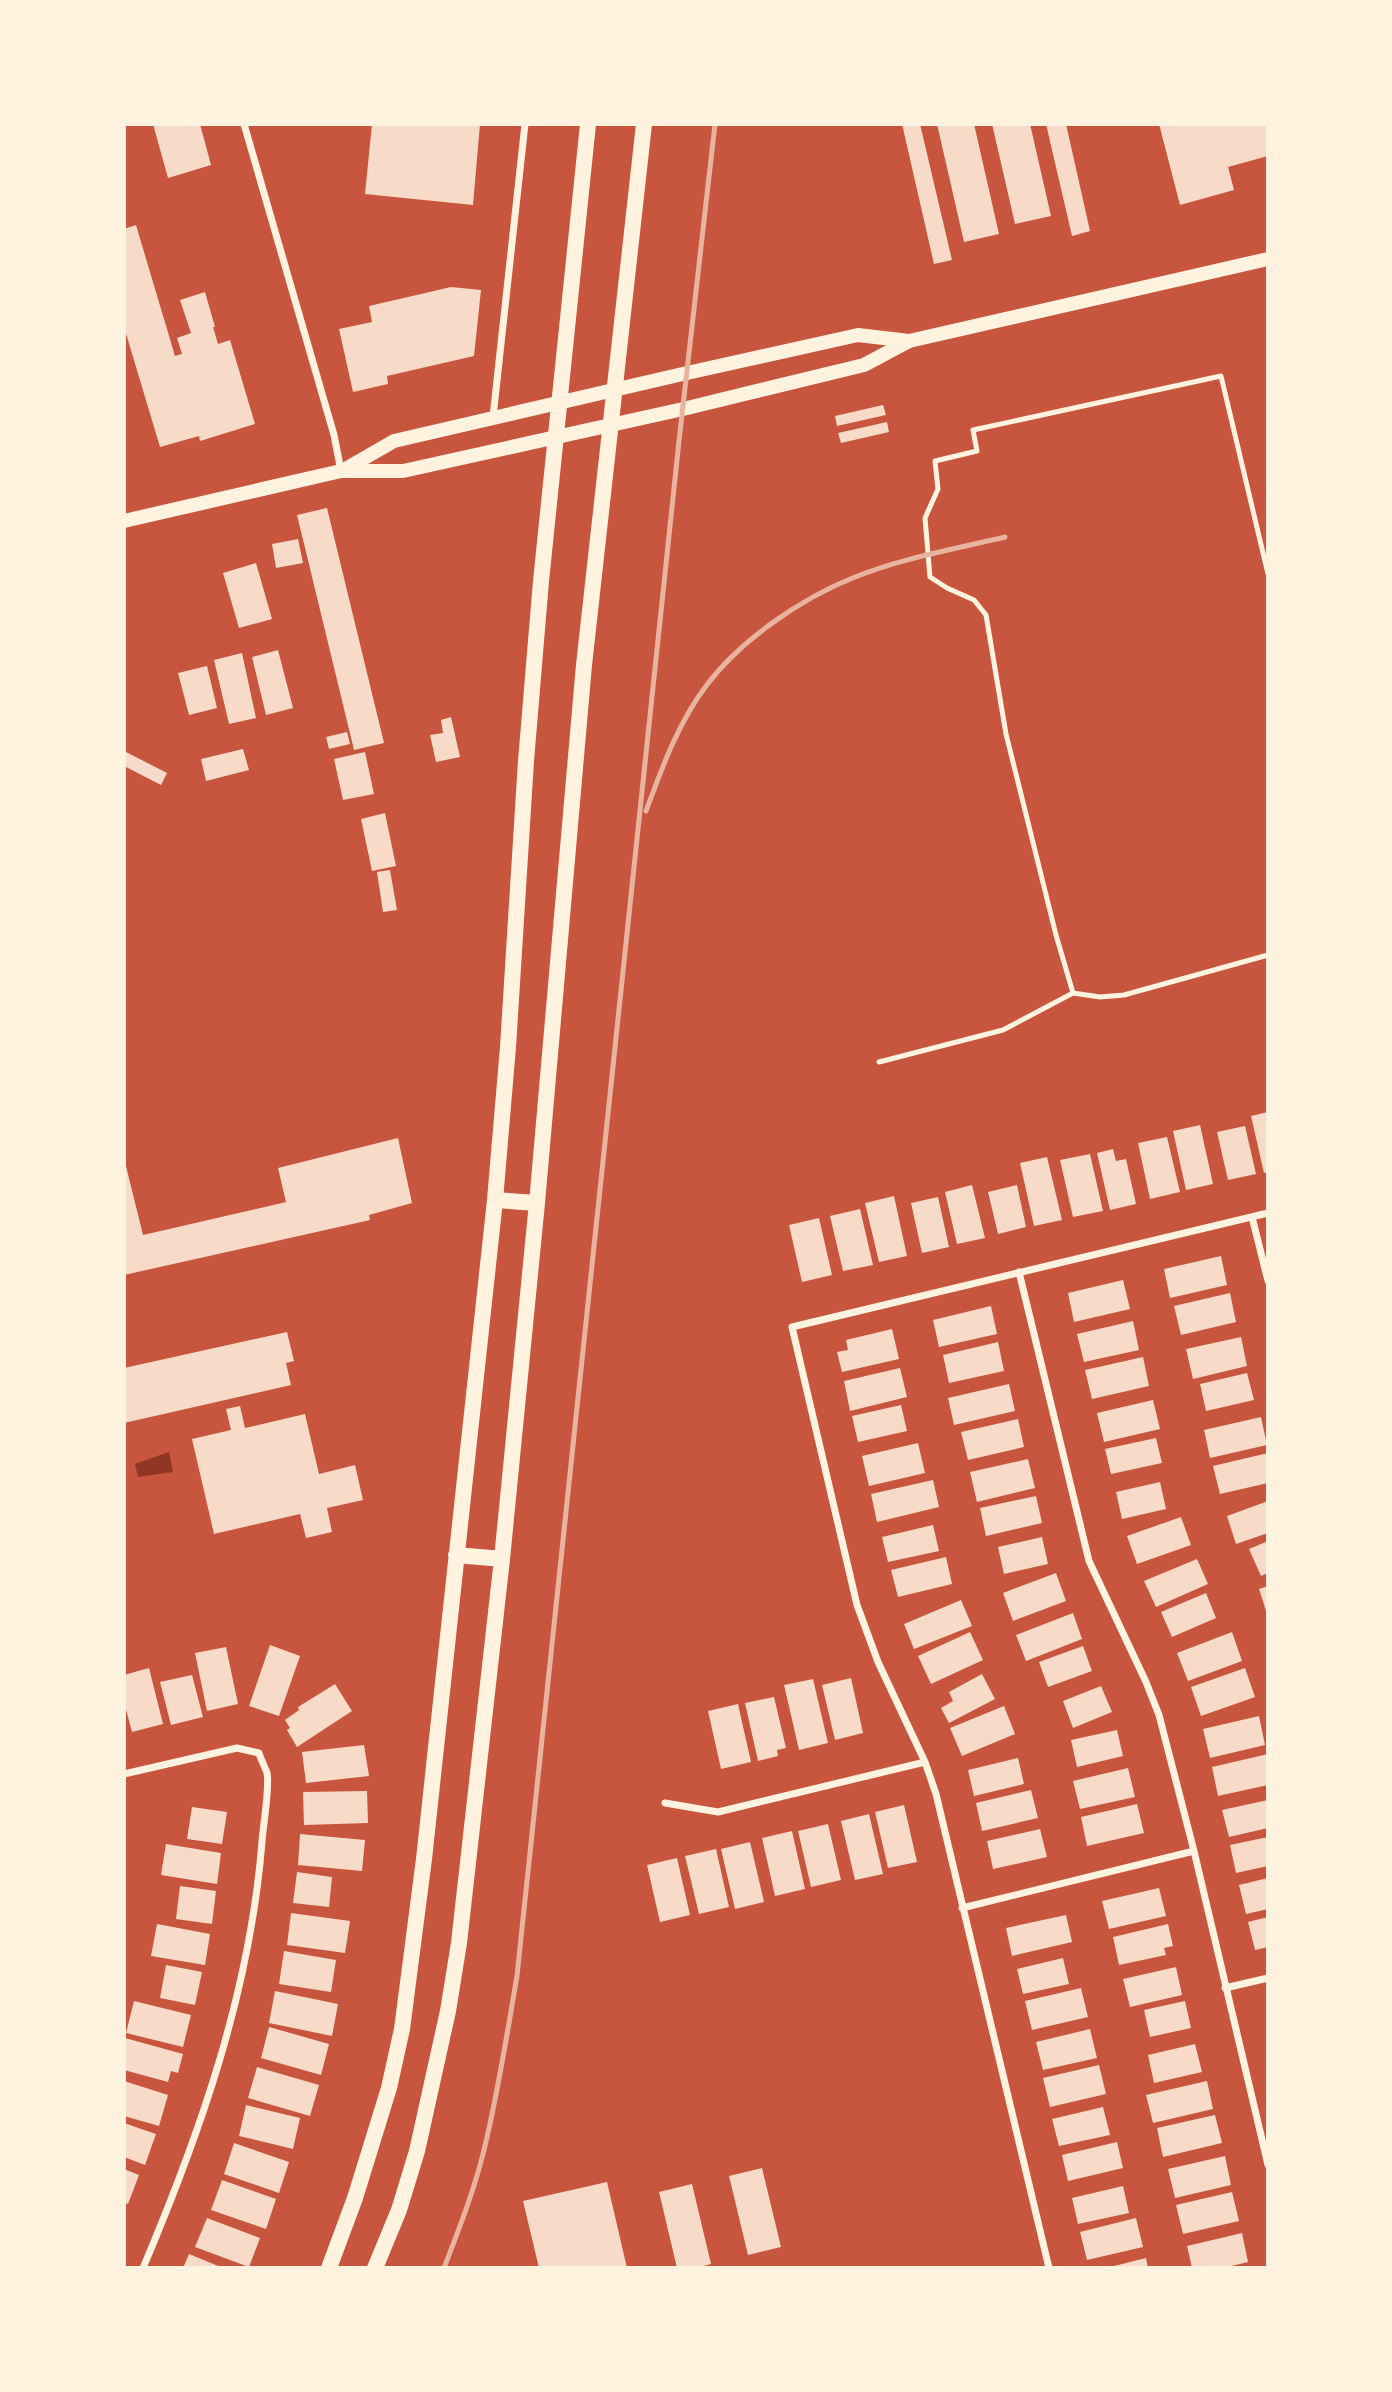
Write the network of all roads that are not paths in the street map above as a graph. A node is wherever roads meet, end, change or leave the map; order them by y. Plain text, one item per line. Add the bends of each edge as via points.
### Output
1 (244, 124) edge
2 (525, 124) edge
3 (588, 124) edge
4 (644, 124) edge
5 (1268, 259) edge
6 (909, 341) junction
7 (616, 389) junction
8 (560, 402) junction
9 (493, 418) junction
10 (612, 425) junction
11 (557, 437) junction
12 (341, 471) junction
13 (124, 521) edge
14 (1268, 574) edge
15 (1268, 955) edge
16 (1073, 993) junction
17 (879, 1062) dead end
18 (495, 1200) junction
19 (537, 1203) junction
20 (1268, 1213) edge
21 (1252, 1217) junction
22 (1019, 1272) junction
23 (1268, 1281) edge
24 (456, 1555) junction
25 (502, 1559) junction
26 (925, 1762) junction
27 (124, 1774) edge
28 (665, 1803) dead end
29 (1194, 1851) junction
30 (962, 1908) junction
31 (1268, 1978) edge
32 (1225, 1988) junction
33 (1268, 2165) edge
34 (143, 2268) edge
35 (329, 2268) edge
36 (375, 2268) edge
37 (1049, 2268) edge

1 - 12 street
2 - 9 street
3 - 8 highway
4 - 7 highway
5 - 6 main road
6 - 7 main road via 858,335
6 - 10 main road via 864,365
7 - 8 main road
7 - 10 highway
8 - 9 main road
8 - 11 highway
9 - 12 main road via 394,441
10 - 11 main road
10 - 19 highway via 583,678
11 - 12 main road via 403,471
11 - 18 highway via 536,636
12 - 13 main road
14 - 16 lane via 1221,376 974,430 978,451 935,461 938,489 925,518 930,577 974,600 986,615 1006,734
15 - 16 lane via 1124,995 1100,998
16 - 17 lane via 1003,1030
18 - 19 highway
18 - 24 highway
19 - 25 highway
20 - 21 street
21 - 22 street
21 - 23 street
22 - 26 street via 792,1327 857,1605
22 - 29 street via 1089,1561 1159,1715
24 - 25 highway
24 - 35 highway via 402,2029 374,2138
25 - 36 highway via 449,2011 417,2151
26 - 28 street via 718,1812
26 - 30 street
27 - 34 street via 237,1748 259,1753 268,1775 259,1885 227,2040 192,2146
29 - 30 street
29 - 32 street
30 - 37 street
31 - 32 street
32 - 33 street

